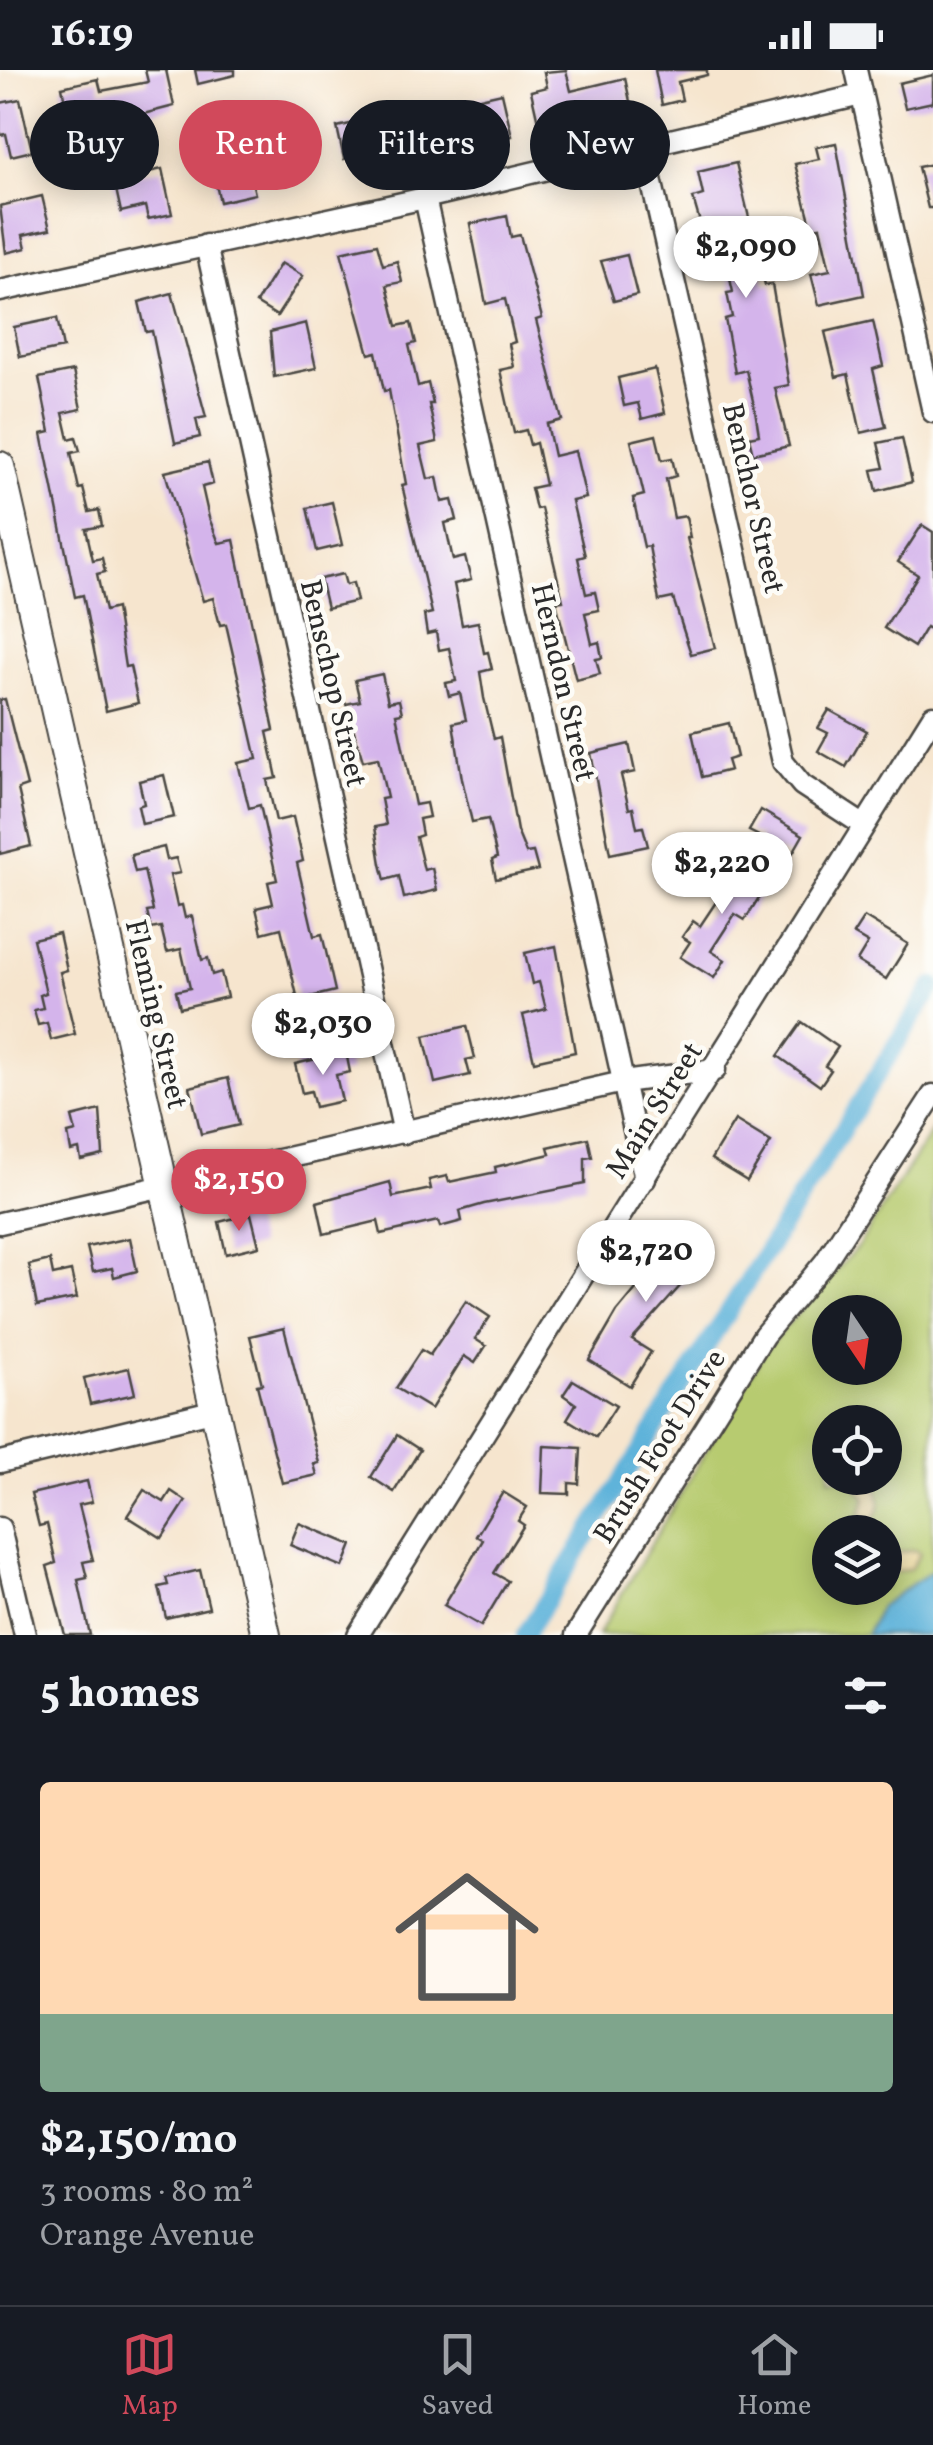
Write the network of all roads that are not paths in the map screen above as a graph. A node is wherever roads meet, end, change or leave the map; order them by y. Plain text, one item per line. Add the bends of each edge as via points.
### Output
1 (856, 70) edge
2 (861, 95) junction
3 (670, 142) edge
4 (530, 174) edge
5 (654, 190) edge
6 (425, 198) junction
7 (206, 246) junction
8 (0, 291) edge
9 (933, 412) edge
10 (0, 466) edge
11 (6, 518) edge
12 (933, 716) edge
13 (863, 824) junction
14 (715, 1070) junction
15 (623, 1082) junction
16 (933, 1095) edge
17 (404, 1133) junction
18 (645, 1178) junction
19 (163, 1189) junction
20 (0, 1223) edge
21 (212, 1411) junction
22 (0, 1462) edge
23 (0, 1528) edge
24 (25, 1635) edge
25 (266, 1635) edge
26 (358, 1635) edge
27 (576, 1635) edge

1 - 2 street
2 - 3 street
2 - 9 street
4 - 6 street
5 - 13 street, Benchor Street via 784,762 802,785
6 - 7 street
6 - 15 street, Herndon Street
7 - 8 street
7 - 17 street, Benschop Street
10 - 11 street, Fleming Street
11 - 19 street, Fleming Street
12 - 13 street, Main Street
13 - 14 street, Main Street
14 - 15 street
14 - 18 street, Main Street
15 - 17 street
15 - 18 street, Herndon Street
16 - 27 street, Brush Foot Drive via 825,1262 764,1336
17 - 19 street
18 - 26 street, Main Street
19 - 20 street
19 - 21 street, Fleming Street
21 - 22 street
21 - 25 street, Fleming Street
23 - 24 street

